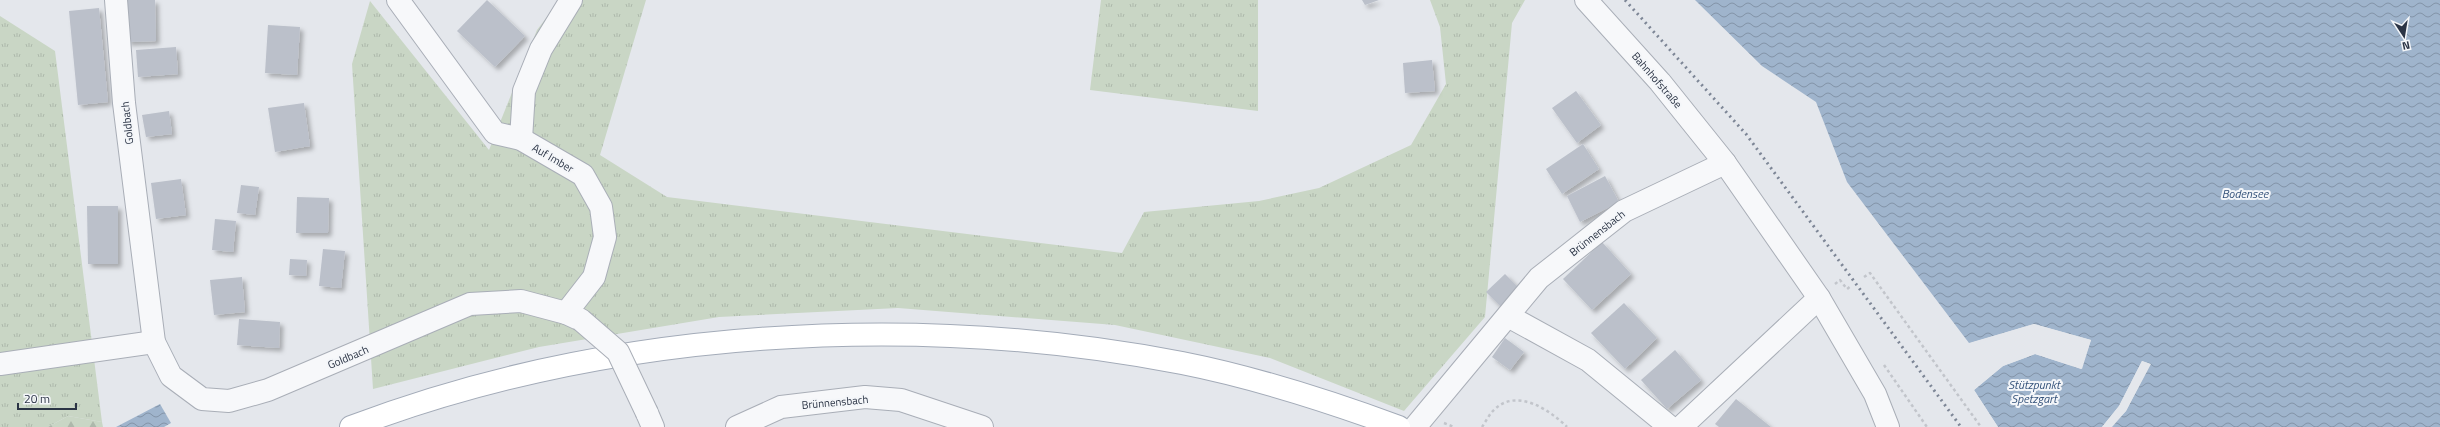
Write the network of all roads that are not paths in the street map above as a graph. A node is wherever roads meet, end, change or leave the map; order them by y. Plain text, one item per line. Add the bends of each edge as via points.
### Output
1 (116, 0) edge
2 (398, 0) edge
3 (571, 0) edge
4 (1586, 0) edge
5 (521, 139) junction
6 (1725, 163) junction
7 (1826, 292) junction
8 (1508, 316) junction
9 (574, 317) junction
10 (154, 342) junction
11 (0, 364) edge
12 (650, 420) edge
13 (1395, 426) edge
14 (351, 427) edge
15 (737, 427) edge
16 (982, 427) edge
17 (1414, 427) edge
18 (1670, 427) edge
19 (1681, 427) edge
20 (1888, 427) edge

1 - 10 street, Goldbach via 128,136
2 - 5 street via 495,133
3 - 5 street, Auf Imber via 541,49 524,91
4 - 6 street, Bahnhofstraße via 1660,82
5 - 9 street, Auf Imber via 583,175 601,206 605,237 594,277
6 - 7 street, Bahnhofstraße
6 - 8 street, Brünnensbach via 1624,210 1539,278
7 - 19 street
7 - 20 street, Bahnhofstraße
8 - 17 street, Brünnensbach
8 - 18 street via 1588,360
9 - 10 street, Goldbach via 521,301 470,304 268,390 229,401 202,399 170,376
9 - 12 street, bridge via 618,352
10 - 11 street
13 - 14 main road via 1284,390 1184,364 1102,350 1020,340 853,334 687,346 605,359 450,395
15 - 16 street, Brünnensbach via 781,407 865,398 901,400

